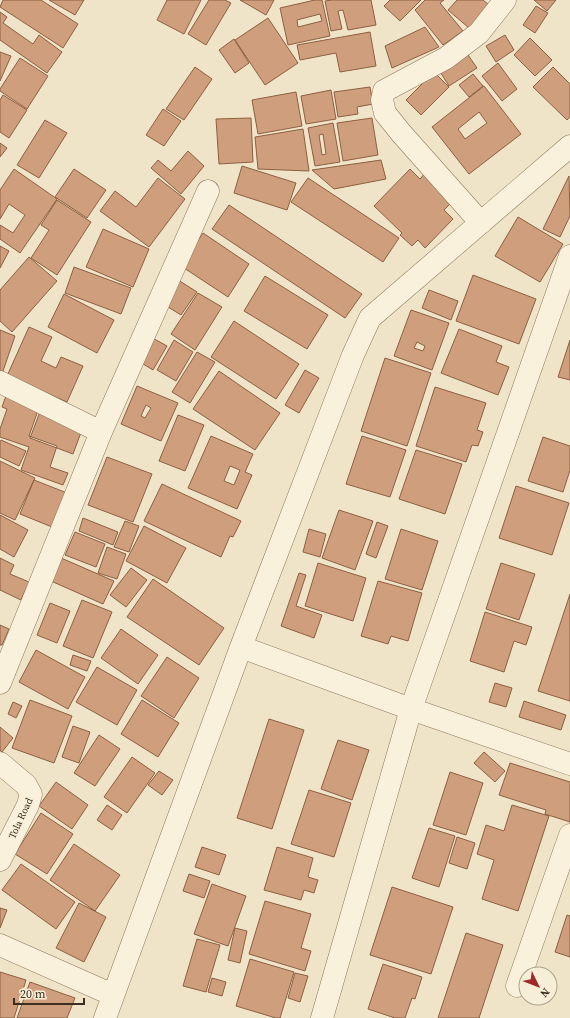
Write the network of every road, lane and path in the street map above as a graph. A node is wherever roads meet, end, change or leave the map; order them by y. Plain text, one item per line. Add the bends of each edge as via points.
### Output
1 (505, 0) edge
2 (570, 146) edge
3 (208, 191) dead end
4 (481, 223) junction
5 (570, 256) edge
6 (0, 382) edge
7 (101, 432) junction
8 (242, 647) junction
9 (0, 683) edge
10 (411, 709) junction
11 (0, 764) edge
12 (570, 764) edge
13 (570, 835) edge
14 (0, 860) edge
15 (0, 945) edge
16 (517, 986) dead end
17 (113, 995) junction
18 (105, 1018) edge
19 (322, 1018) edge

1 - 4 street via 479,33 446,58 384,91 382,100 385,113 401,133
2 - 4 street
3 - 7 street
4 - 8 street via 370,318 353,354
5 - 10 street
6 - 7 street
7 - 9 street
8 - 10 street
8 - 17 street
10 - 12 street
10 - 19 street
11 - 14 street, Tola Road via 26,785 31,794
13 - 16 street
15 - 17 street
17 - 18 street

